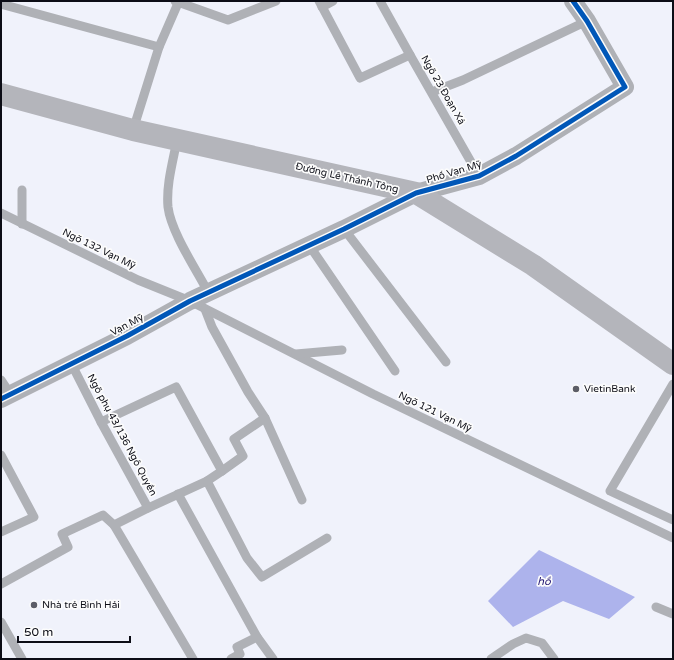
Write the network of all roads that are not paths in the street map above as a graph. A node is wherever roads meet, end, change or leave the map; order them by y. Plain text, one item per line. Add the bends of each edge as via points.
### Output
1 (177, 1) edge
2 (276, 1) edge
3 (333, 1) edge
4 (380, 1) edge
5 (573, 1) edge
6 (1, 4) edge
7 (320, 4) edge
8 (587, 21) junction
9 (160, 47) junction
10 (410, 55) junction
11 (432, 92) junction
12 (1, 94) edge
13 (133, 130) junction
14 (177, 140) junction
15 (479, 176) junction
16 (22, 190) dead end
17 (416, 193) junction
18 (1, 213) edge
19 (22, 224) junction
20 (344, 229) junction
21 (309, 245) junction
22 (201, 301) junction
23 (342, 350) dead end
24 (296, 354) junction
25 (446, 362) dead end
26 (71, 363) junction
27 (673, 364) edge
28 (395, 371) dead end
29 (673, 384) edge
30 (4, 391) edge
31 (265, 418) junction
32 (102, 422) junction
33 (1, 455) edge
34 (222, 471) junction
35 (207, 481) junction
36 (178, 494) junction
37 (302, 500) dead end
38 (148, 508) junction
39 (673, 520) edge
40 (114, 525) junction
41 (1, 532) edge
42 (327, 538) dead end
43 (673, 538) edge
44 (1, 584) edge
45 (656, 606) dead end
46 (673, 614) edge
47 (1, 622) edge
48 (257, 637) junction
49 (22, 659) edge
50 (193, 659) edge
51 (231, 659) edge
52 (273, 659) edge
53 (491, 659) edge
54 (554, 659) edge

1 - 2 lane via 228,20
1 - 9 lane
3 - 7 lane
4 - 10 lane
5 - 8 street, Phố Vạn Mỹ
6 - 9 lane
7 - 10 lane, Ngõ 23 Đoạn Xá via 360,78
8 - 11 lane via 463,80
8 - 15 street, Phố Vạn Mỹ via 625,87 516,156
9 - 13 lane
10 - 11 lane, Ngõ 23 Đoạn Xá
11 - 15 lane, Ngõ 23 Đoạn Xá
12 - 13 main road, Đường Lê Thánh Tông
13 - 14 main road, Đường Lê Thánh Tông
14 - 17 main road, Đường Lê Thánh Tông
14 - 22 lane via 168,193 170,221
15 - 17 street, Phố Vạn Mỹ
16 - 19 lane
17 - 20 street, Phố Vạn Mỹ
17 - 27 main road, Đường Lê Thánh Tông via 533,265
18 - 19 lane, Ngõ 132 Vạn Mỹ
19 - 22 lane, Ngõ 132 Vạn Mỹ via 138,280
20 - 21 street, Phố Vạn Mỹ
20 - 25 lane
21 - 22 street, Phố Vạn Mỹ
21 - 28 lane
22 - 24 lane, Ngõ 121 Vạn Mỹ
22 - 26 street, Vạn Mỹ
22 - 31 lane via 216,334
23 - 24 lane
24 - 43 lane, Ngõ 121 Vạn Mỹ via 380,398
26 - 30 street
26 - 32 lane, Ngõ phụ 43/136 Ngô Quyền
29 - 39 lane via 610,491
31 - 34 lane, Ngõ phụ 43/136 Ngô Quyền via 234,439 243,456
31 - 37 lane
32 - 34 lane via 176,387
32 - 38 lane, Ngõ phụ 43/136 Ngô Quyền
33 - 41 lane via 34,517
34 - 35 lane, Ngõ phụ 43/136 Ngô Quyền
35 - 36 lane, Ngõ phụ 43/136 Ngô Quyền
35 - 42 lane via 247,558 262,577
36 - 38 lane, Ngõ phụ 43/136 Ngô Quyền
36 - 48 lane
38 - 40 lane
40 - 44 lane via 103,515 62,534 68,547
40 - 50 lane
45 - 46 lane
47 - 49 lane
48 - 51 lane via 237,647 240,654
48 - 52 lane
53 - 54 lane via 526,638 542,643

